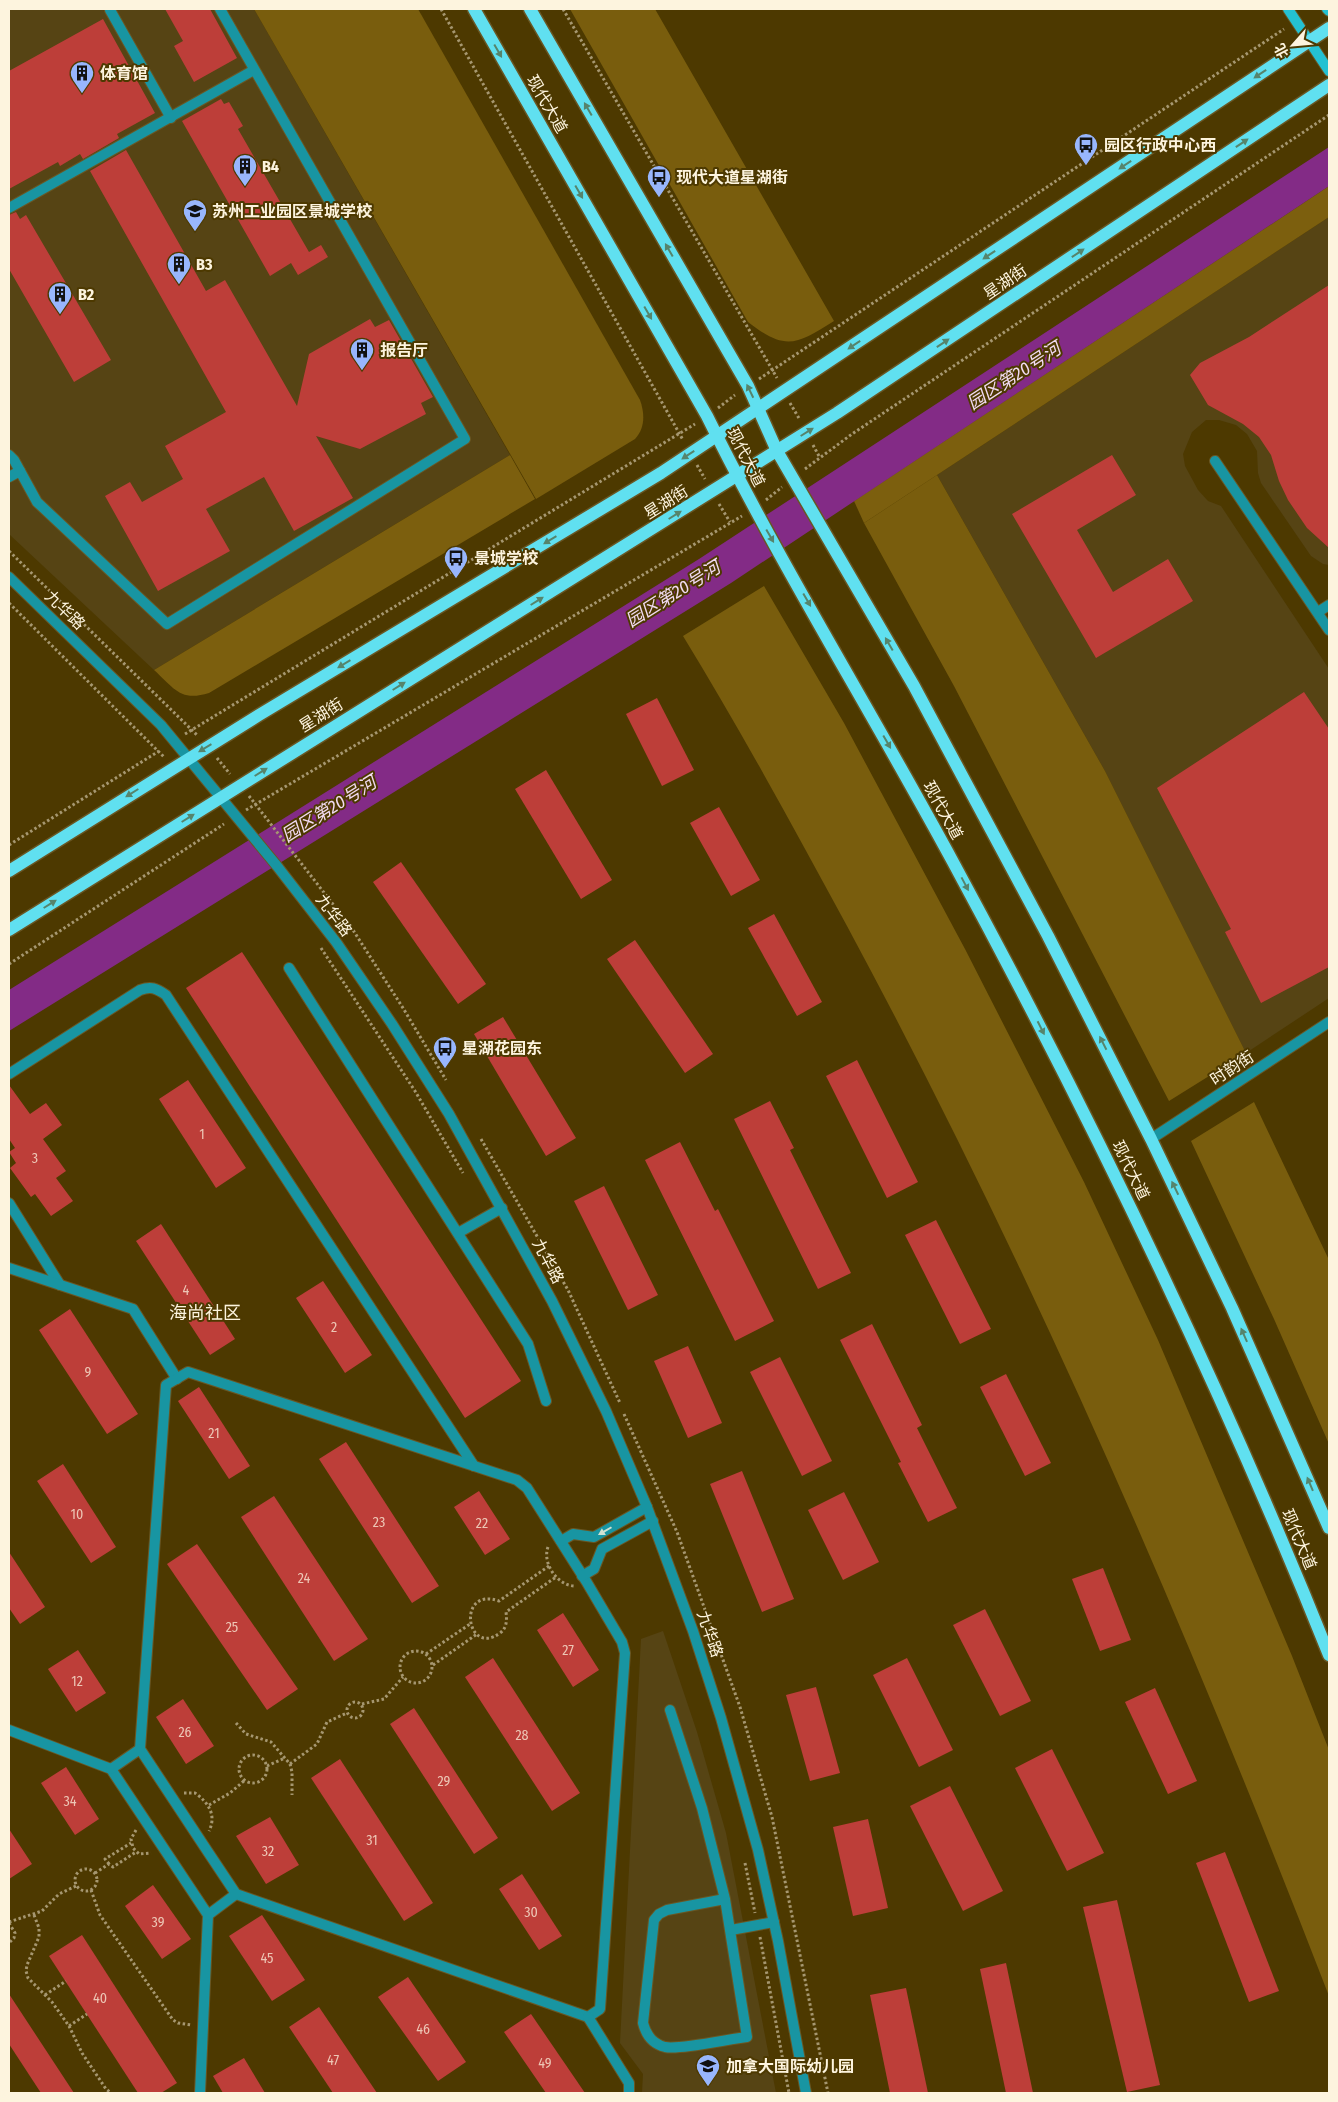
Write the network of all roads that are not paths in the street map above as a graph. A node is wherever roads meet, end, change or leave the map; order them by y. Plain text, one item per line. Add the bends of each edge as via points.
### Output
1 (220, 9) edge
2 (474, 9) edge
3 (530, 9) edge
4 (1288, 9) edge
5 (110, 10) edge
6 (1329, 28) edge
7 (1310, 41) junction
8 (254, 70) junction
9 (1329, 71) edge
10 (1329, 85) edge
11 (170, 118) junction
12 (9, 208) edge
13 (758, 409) junction
14 (717, 436) junction
15 (777, 451) junction
16 (9, 455) edge
17 (1215, 460) dead end
18 (20, 472) junction
19 (9, 477) edge
20 (736, 477) junction
21 (9, 577) edge
22 (1329, 604) edge
23 (1318, 612) junction
24 (1329, 630) edge
25 (188, 758) junction
26 (220, 798) junction
27 (9, 871) edge
28 (9, 930) edge
29 (289, 968) dead end
30 (1329, 1022) edge
31 (9, 1074) edge
32 (1152, 1139) junction
33 (9, 1203) edge
34 (502, 1208) junction
35 (458, 1234) junction
36 (9, 1268) edge
37 (60, 1285) junction
38 (177, 1379) junction
39 (546, 1401) dead end
40 (474, 1466) junction
41 (647, 1507) junction
42 (653, 1521) junction
43 (1329, 1528) edge
44 (561, 1541) junction
45 (582, 1576) junction
46 (1329, 1655) edge
47 (670, 1710) dead end
48 (9, 1730) edge
49 (140, 1750) junction
50 (111, 1770) junction
51 (236, 1894) junction
52 (725, 1899) junction
53 (208, 1916) junction
54 (774, 1922) junction
55 (731, 1930) junction
56 (588, 2017) junction
57 (200, 2093) edge
58 (629, 2093) edge
59 (806, 2093) edge

1 - 8 street
2 -> 14 main road, 现代大道
13 -> 3 main road, 现代大道 via 748,386
4 - 7 main road
5 - 11 street
6 - 7 main road, 星湖街
7 - 9 main road
7 -> 13 main road, 星湖街
8 - 11 street
8 - 18 street via 465,439 167,624 37,502
15 -> 10 main road, 星湖街
11 - 12 street
13 - 14 main road, 星湖街
13 - 15 main road, 现代大道
14 - 20 main road, 现代大道
14 -> 25 main road, 星湖街
15 - 20 main road, 星湖街
32 -> 15 main road, 现代大道 via 1048,936 923,704
16 - 18 street
17 - 23 street
18 - 19 street
26 -> 20 main road, 星湖街
20 -> 46 main road, 现代大道 via 957,869 1106,1156 1254,1475
21 - 25 street, 九华路 via 151,714
22 - 23 street
23 - 24 street
25 - 26 street, 九华路
25 -> 27 main road, 星湖街
28 -> 26 main road, 星湖街
26 - 34 street, 九华路 via 336,942 449,1114
29 - 35 street
30 - 32 street, 时韵街
31 - 40 street via 140,990 149,987 166,995
43 -> 32 main road, 现代大道 via 1248,1343
33 - 37 street
34 - 35 street
34 - 41 street, 九华路 via 606,1411
35 - 39 street via 528,1344
36 - 37 street
37 - 38 street via 132,1309
38 - 40 street via 188,1372
38 - 49 street via 166,1385
40 - 44 street via 523,1484
41 - 42 street, 九华路
41 -> 44 street via 594,1537 573,1534
42 - 45 street via 602,1549 594,1569
42 - 54 street, 九华路 via 721,1718 758,1850
44 - 45 street
45 - 56 street via 626,1654 600,2009
47 - 52 street via 702,1808
48 - 50 street
49 - 50 street
49 - 51 street
50 - 53 street
51 - 53 street
51 - 56 street
52 - 55 street
52 - 55 street via 667,1910 654,1920 643,2023 650,2039 665,2047 673,2047 747,2037
53 - 57 street
54 - 55 street
54 - 59 street, 九华路
56 - 58 street via 629,2084

